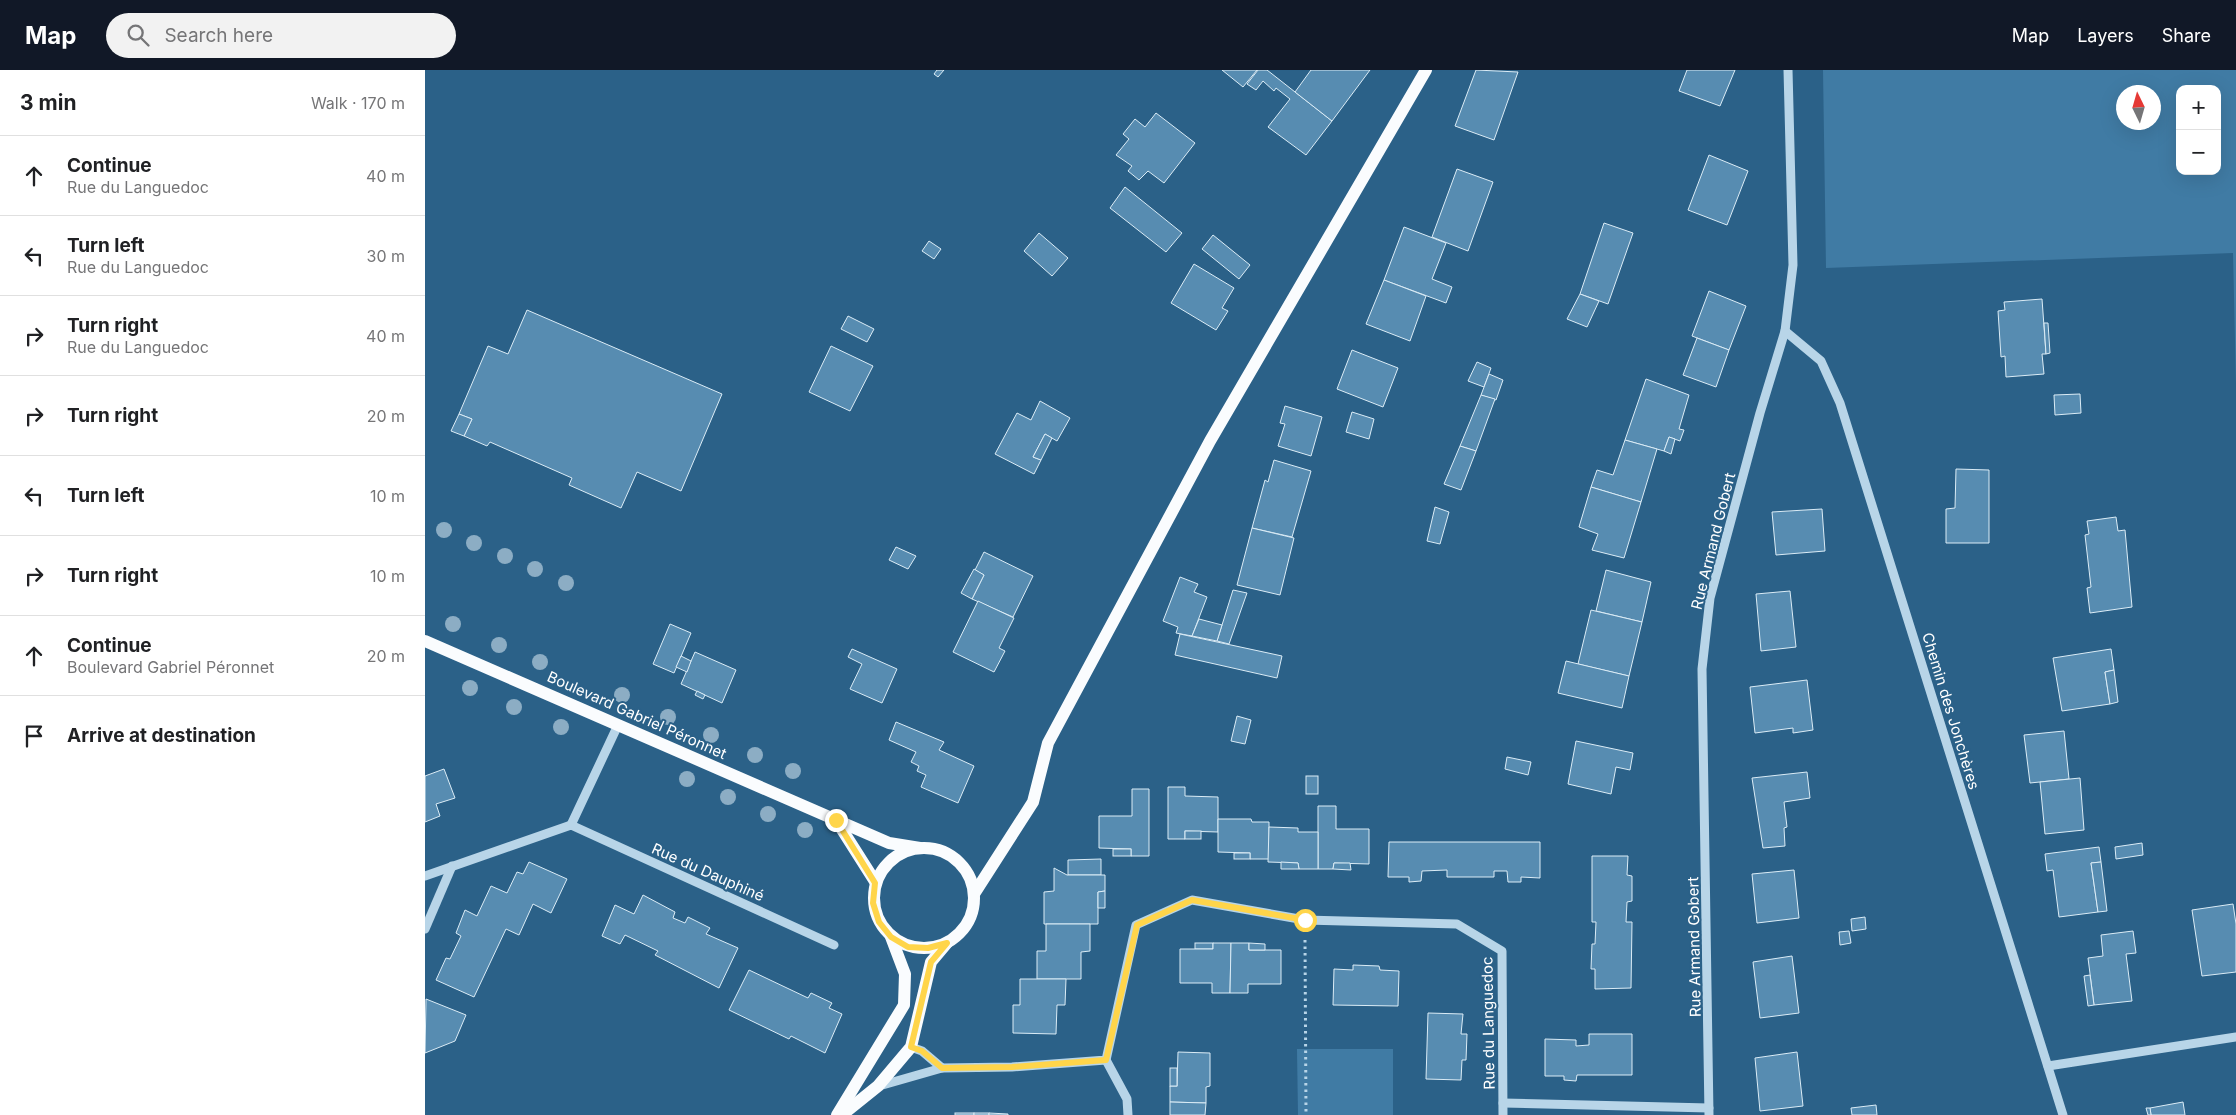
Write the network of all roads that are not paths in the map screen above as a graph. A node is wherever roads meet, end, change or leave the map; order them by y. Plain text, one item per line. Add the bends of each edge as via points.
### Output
1 (1426, 70) edge
2 (1788, 70) edge
3 (1785, 331) junction
4 (425, 641) edge
5 (618, 725) junction
6 (836, 820) junction
7 (571, 825) junction
8 (919, 848) junction
9 (452, 866) junction
10 (425, 876) edge
11 (875, 883) junction
12 (974, 894) junction
13 (425, 930) edge
14 (891, 937) junction
15 (947, 943) junction
16 (834, 945) dead end
17 (2236, 1037) edge
18 (911, 1047) junction
19 (1106, 1060) junction
20 (2048, 1066) junction
21 (942, 1068) junction
22 (878, 1086) junction
23 (1503, 1103) junction
24 (1709, 1112) edge
25 (837, 1115) edge
26 (843, 1115) edge
27 (1128, 1115) edge
28 (1503, 1115) edge
29 (2063, 1115) edge

1 - 12 main road via 1209,441 1048,743 1033,802
2 - 3 street, Rue Armand Gobert via 1793,265
3 - 20 street, Chemin des Jonchères via 1821,361 1840,403
3 - 24 street, Rue Armand Gobert via 1709,598 1702,669
4 - 5 main road, Boulevard Gabriel Péronnet
5 - 6 main road, Boulevard Gabriel Péronnet
5 - 7 street
6 - 8 main road, Boulevard Gabriel Péronnet via 889,843
6 - 11 main road
7 - 9 street
7 - 16 street, Rue du Dauphiné
8 - 11 main road via 900,854 885,866
8 - 12 main road via 939,850 956,860 969,875
9 - 10 street
9 - 13 street
11 - 14 main road via 873,903 879,922
12 - 15 main road via 972,914 962,931
14 - 15 main road via 908,947 928,948
14 - 25 main road via 905,974 904,1005
15 - 18 main road via 931,962
17 - 20 street
18 - 21 street via 922,1051
18 - 22 main road
19 - 21 street
19 - 23 street, Rue du Languedoc via 1137,925 1192,900 1305,920 1457,924 1502,951
19 - 27 street via 1127,1099
20 - 29 street, Chemin des Jonchères
21 - 22 street
22 - 26 main road
23 - 24 street, Rue du Languedoc
23 - 28 street, Rue du Languedoc

